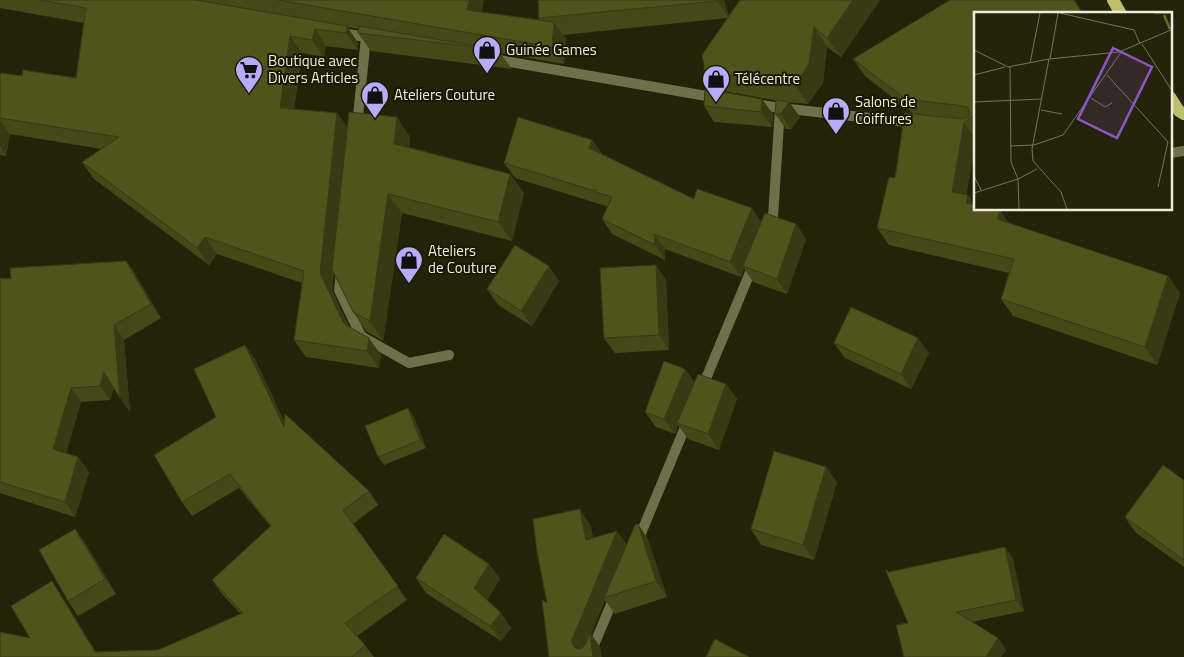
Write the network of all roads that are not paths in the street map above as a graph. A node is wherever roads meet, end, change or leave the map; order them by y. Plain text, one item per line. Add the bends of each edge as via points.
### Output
1 (1113, 0) edge
2 (1120, 12) edge
3 (327, 30) edge
4 (366, 37) junction
5 (386, 41) edge
6 (484, 58) edge
7 (1172, 100) edge
8 (780, 108) junction
9 (1184, 114) edge
10 (926, 124) edge
11 (356, 134) edge
12 (765, 235) edge
13 (758, 253) edge
14 (342, 261) edge
15 (449, 355) dead end
16 (631, 556) edge
17 (620, 584) edge
18 (589, 657) edge

1 - 2 main road
3 - 4 street
4 - 5 street
4 - 11 street
6 - 8 street
7 - 9 main road
8 - 10 street
8 - 12 street via 773,217
13 - 16 street
14 - 15 street via 339,290 361,336 409,363
17 - 18 street

